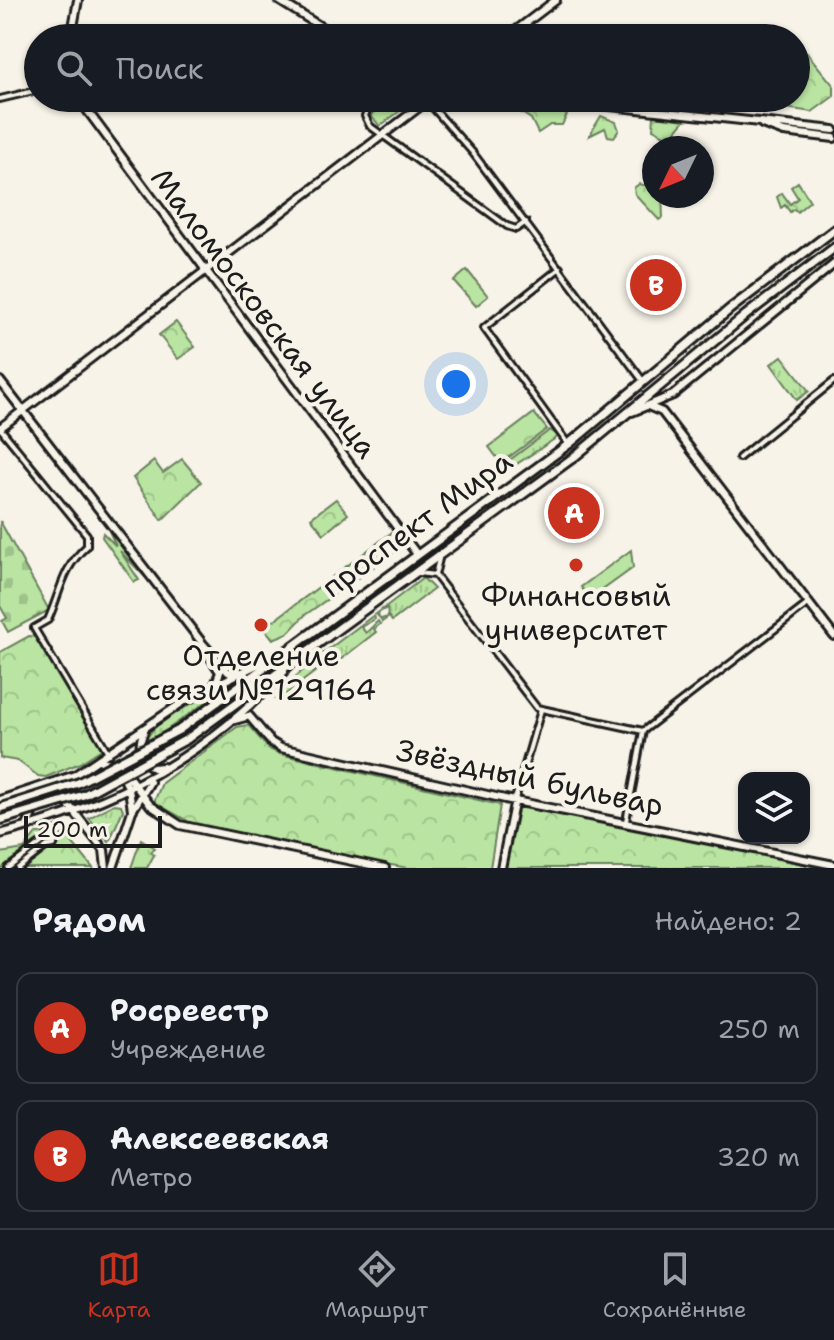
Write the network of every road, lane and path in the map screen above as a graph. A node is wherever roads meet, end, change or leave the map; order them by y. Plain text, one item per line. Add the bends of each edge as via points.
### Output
1 (78, 0) edge
2 (278, 0) edge
3 (556, 0) edge
4 (74, 24) edge
5 (317, 24) edge
6 (524, 24) edge
7 (24, 93) edge
8 (0, 99) edge
9 (88, 112) edge
10 (367, 112) edge
11 (414, 112) edge
12 (439, 112) edge
13 (669, 112) edge
14 (755, 121) junction
15 (834, 130) edge
16 (383, 136) junction
17 (834, 138) edge
18 (526, 222) junction
19 (834, 230) edge
20 (834, 248) edge
21 (834, 264) edge
22 (560, 268) junction
23 (205, 272) junction
24 (0, 381) edge
25 (834, 381) edge
26 (666, 382) junction
27 (645, 383) junction
28 (661, 401) junction
29 (648, 406) junction
30 (23, 411) junction
31 (662, 412) junction
32 (629, 413) junction
33 (0, 428) edge
34 (569, 444) junction
35 (739, 458) dead end
36 (448, 547) junction
37 (416, 553) junction
38 (412, 574) junction
39 (435, 575) junction
40 (809, 603) junction
41 (834, 636) edge
42 (203, 644) junction
43 (282, 653) junction
44 (294, 661) junction
45 (245, 672) junction
46 (210, 688) junction
47 (541, 710) junction
48 (231, 721) junction
49 (146, 728) junction
50 (643, 731) junction
51 (110, 755) junction
52 (101, 761) junction
53 (170, 765) junction
54 (86, 770) junction
55 (158, 774) junction
56 (123, 776) junction
57 (133, 787) junction
58 (141, 794) junction
59 (18, 795) junction
60 (515, 799) junction
61 (0, 800) edge
62 (101, 802) junction
63 (0, 808) edge
64 (132, 811) junction
65 (74, 814) junction
66 (0, 820) edge
67 (626, 821) junction
68 (24, 828) junction
69 (63, 831) dead end
70 (0, 834) edge
71 (56, 836) junction
72 (46, 843) junction
73 (834, 865) edge
74 (8, 868) edge
75 (18, 868) edge
76 (106, 868) edge
77 (113, 868) edge
78 (385, 868) edge
79 (501, 868) edge

1 - 4 street
2 - 5 street
3 - 6 street
7 - 8 street
9 - 23 street, Маломосковская улица
10 - 16 street via 365,119
11 - 16 street
12 - 18 street
13 - 14 street
14 - 15 street
14 - 17 street via 784,132
16 - 18 street via 507,226 516,229
16 - 23 street
18 - 22 street
19 - 27 main road, проспект Мира via 730,309
20 - 26 main road, проспект Мира
21 - 28 street
22 - 27 street
22 - 34 street via 483,326
23 - 30 street
23 - 37 street, Маломосковская улица
24 - 30 street
25 - 35 street
26 - 28 street
26 - 32 main road, проспект Мира
27 - 34 main road, проспект Мира
28 - 29 street
28 - 31 street
29 - 31 street
29 - 32 street
30 - 33 street
30 - 42 street
31 - 40 street
32 - 36 main road, проспект Мира
33 - 51 street via 89,541 60,581 48,620 34,628
34 - 37 main road, проспект Мира
36 - 38 main road, проспект Мира
36 - 39 street via 436,563
37 - 43 main road, проспект Мира
38 - 39 street
38 - 44 main road, проспект Мира
39 - 47 street
40 - 41 street
40 - 50 street
42 - 45 street via 228,672
42 - 46 street via 220,672
43 - 45 street
43 - 63 main road, проспект Мира, bridge via 179,730 78,783
44 - 48 street
44 - 66 main road, проспект Мира, bridge via 187,739 84,795
45 - 46 street
46 - 49 street
47 - 50 street
47 - 60 street
48 - 53 street
48 - 60 street, Звёздный бульвар via 249,716 281,748
49 - 51 street
49 - 53 street via 140,742 145,761 155,768
50 - 67 street
51 - 52 street
52 - 54 street
52 - 56 street via 112,763
52 - 57 street via 120,765
53 - 55 street
54 - 59 street
54 - 65 street via 67,795
55 - 57 street
55 - 58 street
56 - 57 street
56 - 62 street via 121,787
57 - 58 street
57 - 62 street
57 - 64 street
58 - 64 street
58 - 78 street via 182,826
59 - 61 street
59 - 68 street via 32,811
60 - 67 street, Звёздный бульвар
60 - 79 street
62 - 65 street
64 - 77 street
65 - 68 street
65 - 76 street via 104,850
67 - 73 street, Звёздный бульвар
68 - 70 street
69 - 71 street
71 - 72 street via 56,843
71 - 72 street via 48,834
72 - 74 street
72 - 75 street

